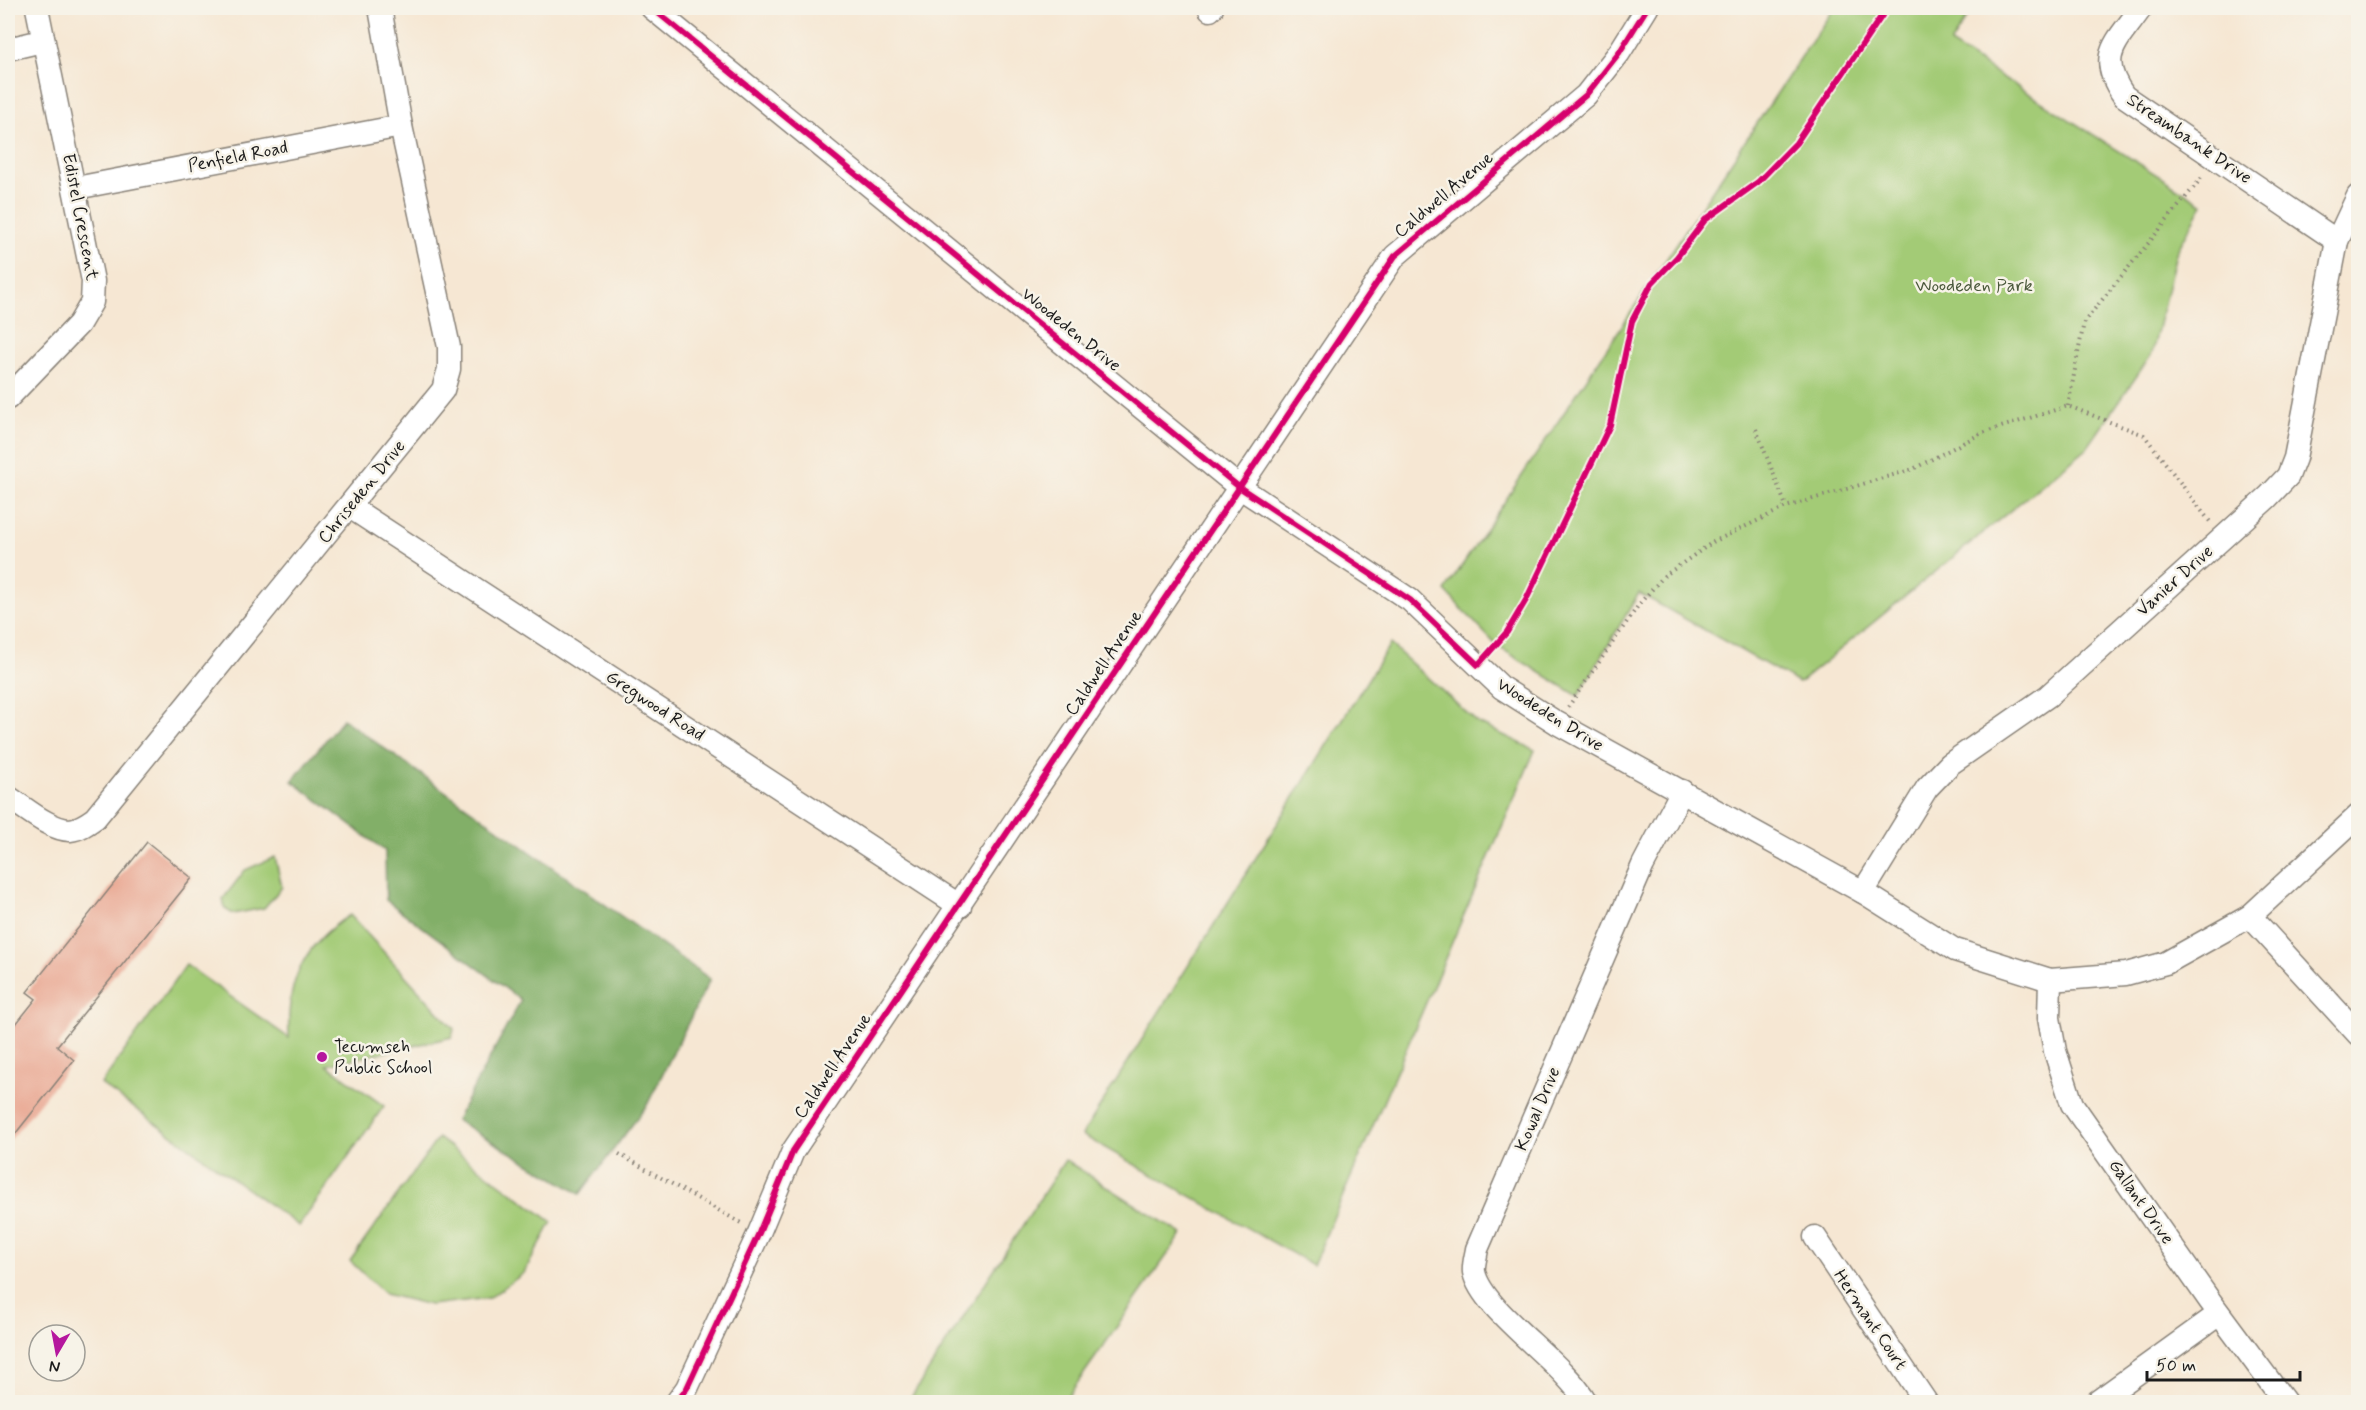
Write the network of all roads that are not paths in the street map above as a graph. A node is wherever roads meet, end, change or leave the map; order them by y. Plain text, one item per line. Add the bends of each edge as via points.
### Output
1 (37, 8) edge
2 (380, 8) edge
3 (652, 8) edge
4 (1647, 8) edge
5 (2141, 8) edge
6 (42, 41) junction
7 (8, 49) edge
8 (401, 126) junction
9 (76, 188) junction
10 (2358, 196) edge
11 (2337, 241) junction
12 (8, 398) edge
13 (1239, 488) junction
14 (350, 507) junction
15 (1682, 791) junction
16 (8, 797) edge
17 (2358, 816) edge
18 (1863, 892) junction
19 (960, 906) junction
20 (2250, 916) junction
21 (2050, 980) junction
22 (2358, 1034) edge
23 (1815, 1237) dead end
24 (2219, 1314) junction
25 (677, 1402) edge
26 (1586, 1402) edge
27 (1926, 1402) edge
28 (2097, 1402) edge
29 (2285, 1402) edge

1 - 6 street, Edistel Crescent
2 - 8 street, Chriseden Drive
3 - 13 street, Woodeden Drive
4 - 13 street, Caldwell Avenue via 1586,95 1395,256
5 - 11 street, Streambank Drive via 2109,56 2111,78 2124,96
6 - 7 street
6 - 9 street, Edistel Crescent
8 - 9 street, Penfield Road
8 - 14 street, Chriseden Drive via 449,348 449,369 443,390
9 - 12 street, Edistel Crescent via 93,281 92,302 79,324
10 - 11 street, Vanier Drive
11 - 18 street, Vanier Drive via 2295,458 2280,486 2048,696 1950,764 1927,788
13 - 15 street, Woodeden Drive via 1410,600 1502,688 1557,723
13 - 19 street, Caldwell Avenue
14 - 16 street, Chriseden Drive via 95,818 69,830 51,824
14 - 19 street, Gregwood Road
15 - 18 street, Woodeden Drive
15 - 26 street, Kowal Drive via 1643,865 1478,1249 1473,1270 1487,1298 1545,1353
17 - 20 street, Woodeden Drive
18 - 21 street, Woodeden Drive via 1955,950
19 - 25 street, Caldwell Avenue via 793,1151 759,1233
20 - 21 street, Woodeden Drive via 2166,963 2126,974
20 - 22 street
21 - 24 street, Gallant Drive via 2049,1018 2072,1104
23 - 27 street, Hermant Court
24 - 28 street
24 - 29 street, Gallant Drive

